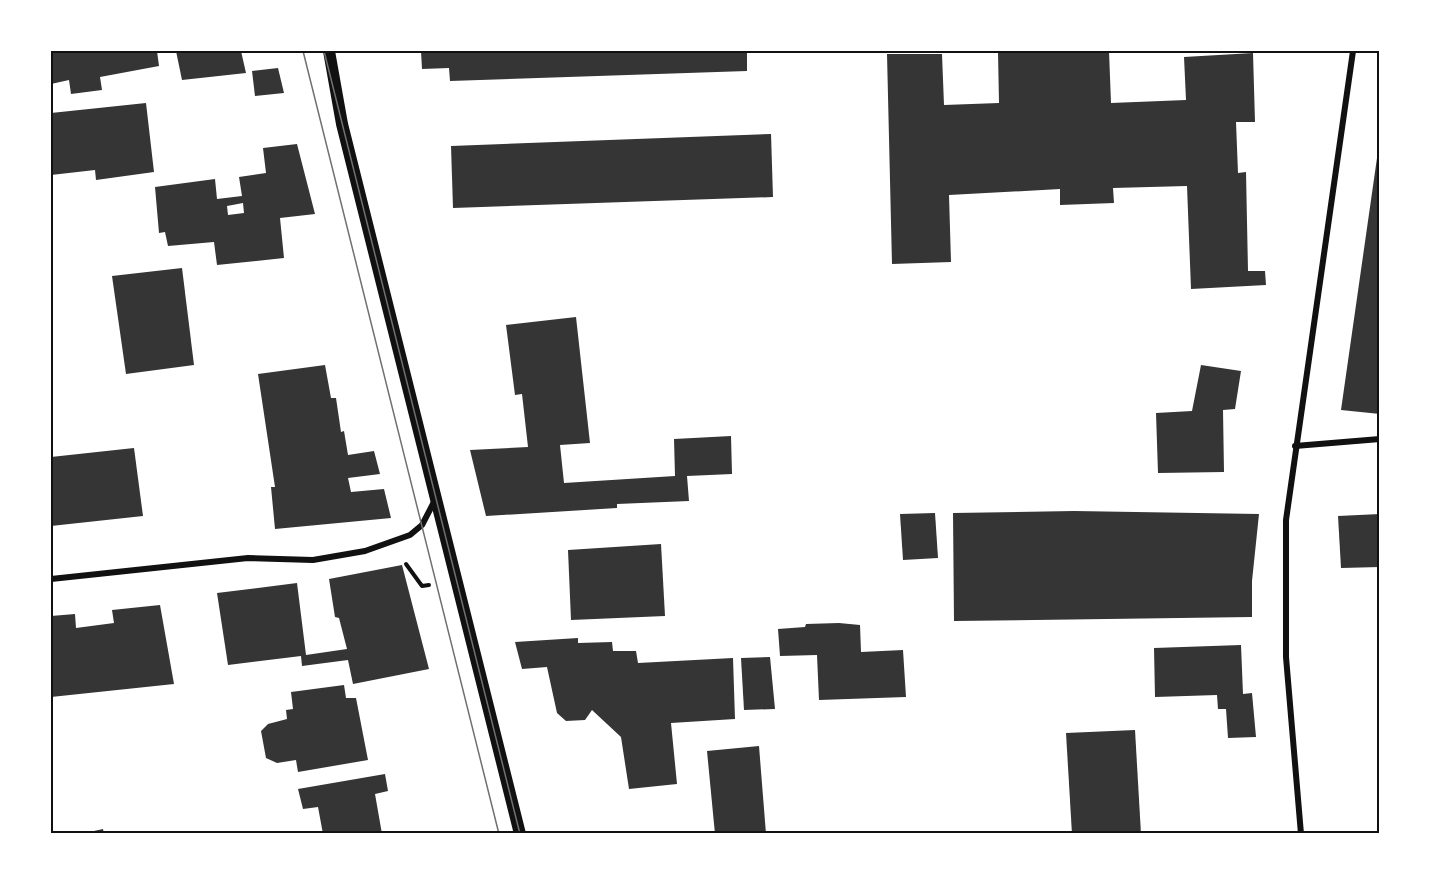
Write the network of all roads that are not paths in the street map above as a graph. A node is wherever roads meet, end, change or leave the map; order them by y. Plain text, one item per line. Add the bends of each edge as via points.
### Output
1 (329, 51) edge
2 (1353, 51) edge
3 (1380, 439) edge
4 (1295, 446) junction
5 (436, 497) junction
6 (51, 579) edge
7 (520, 834) edge
8 (1301, 834) edge

1 - 5 main road via 342,124
2 - 4 street via 1318,313
3 - 4 street
4 - 8 street via 1286,520 1286,657
5 - 6 street via 422,525 410,536 365,551 313,560 248,558
5 - 7 main road

